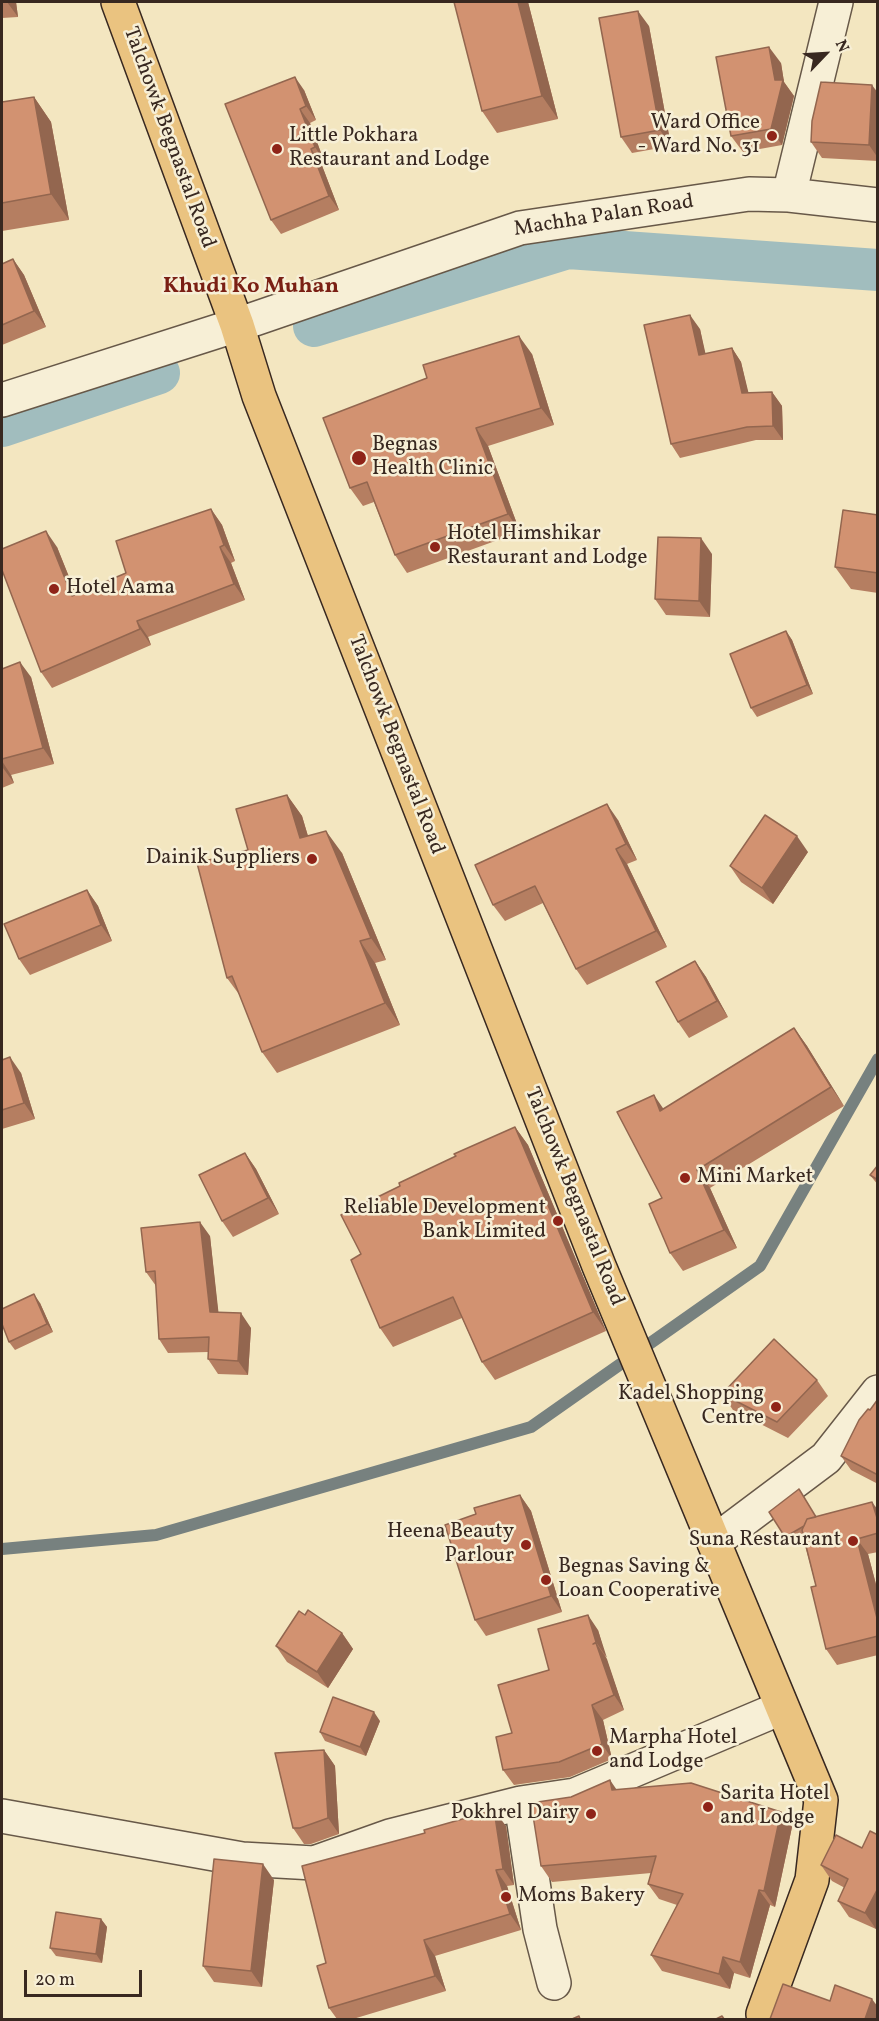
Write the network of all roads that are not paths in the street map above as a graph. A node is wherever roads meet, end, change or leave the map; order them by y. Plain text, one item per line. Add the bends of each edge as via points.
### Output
1 (118, 2) edge
2 (836, 2) edge
3 (789, 195) junction
4 (878, 205) edge
5 (237, 325) junction
6 (2, 400) edge
7 (878, 1392) edge
8 (714, 1542) junction
9 (781, 1708) junction
10 (521, 1803) junction
11 (2, 1816) edge
12 (554, 1983) dead end
13 (764, 2019) edge

1 - 5 main road, Talchowk Begnastal Road
2 - 3 street
3 - 4 street, Machha Palan Road
3 - 5 street, Machha Palan Road via 749,194 520,228
5 - 6 street, Machha Palan Road
5 - 8 main road, Talchowk Begnastal Road via 259,396 599,1266
7 - 8 street via 826,1458
8 - 9 main road, Talchowk Begnastal Road
9 - 10 street via 575,1795
9 - 13 main road, Talchowk Begnastal Road via 821,1800 812,1880
10 - 11 street via 390,1836 314,1863 242,1859
10 - 12 street via 540,1929

